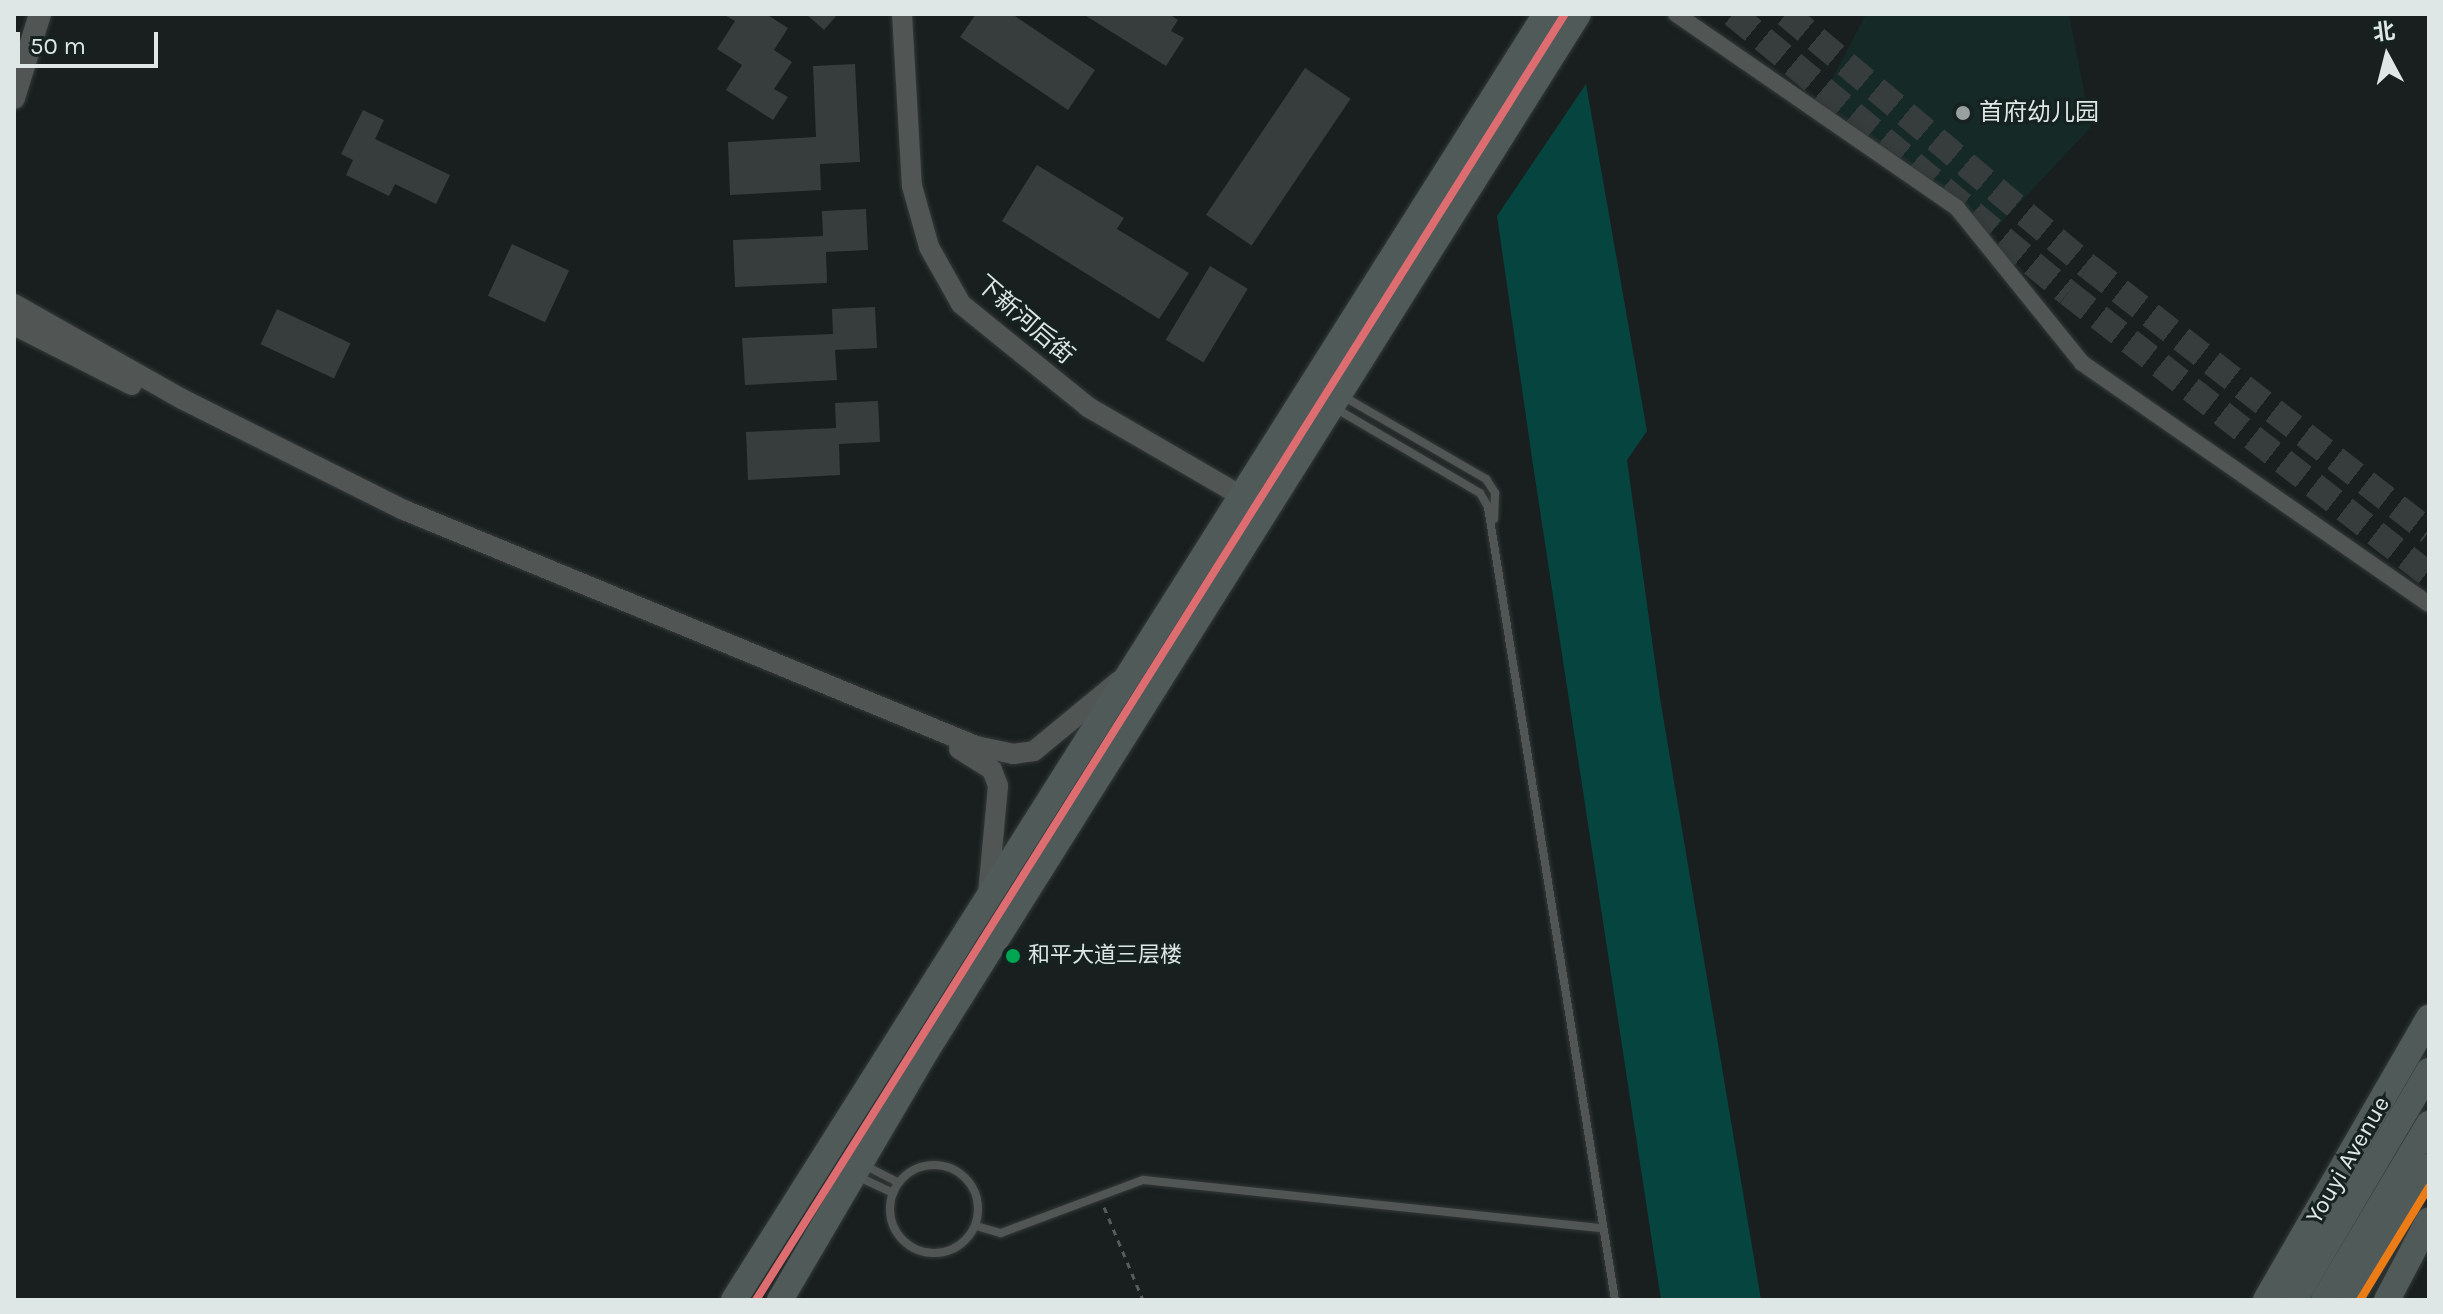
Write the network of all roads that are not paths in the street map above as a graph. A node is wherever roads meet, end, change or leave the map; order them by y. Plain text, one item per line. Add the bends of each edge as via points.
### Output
1 (40, 14) edge
2 (902, 14) edge
3 (1546, 14) edge
4 (1578, 14) edge
5 (1676, 14) edge
6 (14, 98) edge
7 (14, 304) edge
8 (14, 325) edge
9 (1336, 400) junction
10 (1255, 504) junction
11 (1494, 528) junction
12 (2429, 604) edge
13 (1144, 655) junction
14 (987, 902) junction
15 (2429, 1018) edge
16 (2429, 1071) edge
17 (2429, 1124) edge
18 (2429, 1167) edge
19 (858, 1169) junction
20 (899, 1183) junction
21 (893, 1193) junction
22 (2429, 1220) edge
23 (976, 1226) junction
24 (1603, 1228) junction
25 (2429, 1246) edge
26 (734, 1300) edge
27 (780, 1300) edge
28 (1615, 1300) edge
29 (2266, 1300) edge
30 (2294, 1300) edge
31 (2324, 1300) edge
32 (2350, 1300) edge
33 (2390, 1300) edge

1 - 6 main road
2 - 10 street, 下新河后街 via 912,186 929,247 961,304 1088,407
3 - 10 main road
4 - 9 main road
5 - 12 street via 1957,208 2082,363
7 - 13 street via 182,399 404,510 976,746 1013,754 1034,751 1077,719
8 - 14 street via 360,499 973,755 992,770 998,786
9 - 10 main road
9 - 11 lane via 1480,493
9 - 11 lane via 1486,479 1495,493
10 - 13 main road
10 - 19 main road
11 - 24 lane
13 - 14 main road
14 - 26 main road
15 - 29 main road, Youyi Avenue
16 - 30 main road
17 - 31 main road, Youyi Avenue
18 - 32 main road
19 - 20 lane
19 - 21 lane
19 - 27 main road
20 - 21 lane
20 - 23 lane via 928,1166 951,1168 975,1192
21 - 23 lane via 894,1227 918,1251 952,1250
22 - 33 main road
23 - 24 lane via 1001,1233 1143,1180
24 - 28 lane
25 - 33 main road

